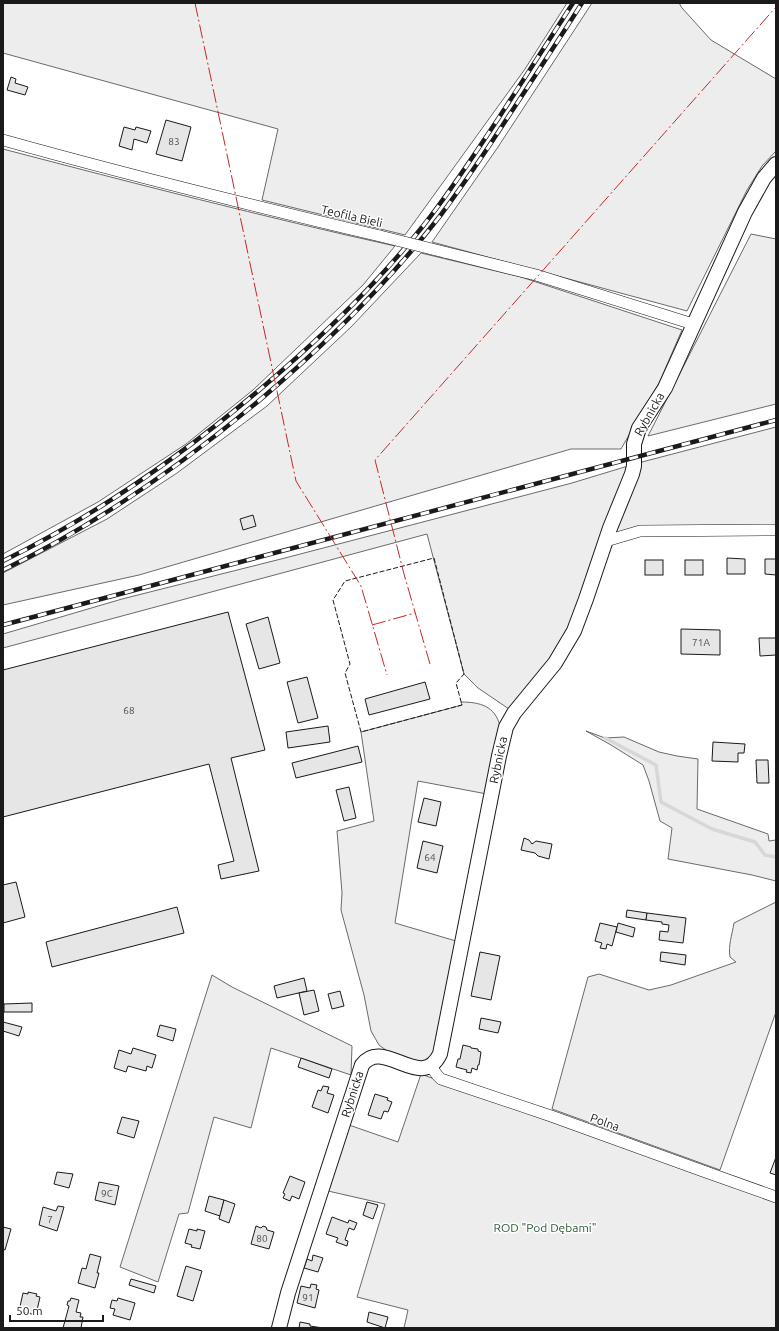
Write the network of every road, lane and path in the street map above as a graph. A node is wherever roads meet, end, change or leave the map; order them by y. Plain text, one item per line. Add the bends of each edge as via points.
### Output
1 (3, 140) edge
2 (776, 164) edge
3 (693, 324) junction
4 (776, 530) edge
5 (606, 541) junction
6 (430, 1066) junction
7 (776, 1196) edge
8 (279, 1328) edge

1 - 3 street, Teofila Bieli, bridge via 536,275
2 - 3 street, Rybnicka via 764,178 745,212
3 - 5 street, Rybnicka via 665,388 635,436 632,474
4 - 5 street via 640,531
5 - 6 street, Rybnicka via 571,637 555,663 519,705 506,727 442,1048
6 - 7 street, Polna via 441,1079
6 - 8 street, Rybnicka via 418,1068 379,1056 370,1057 362,1065

